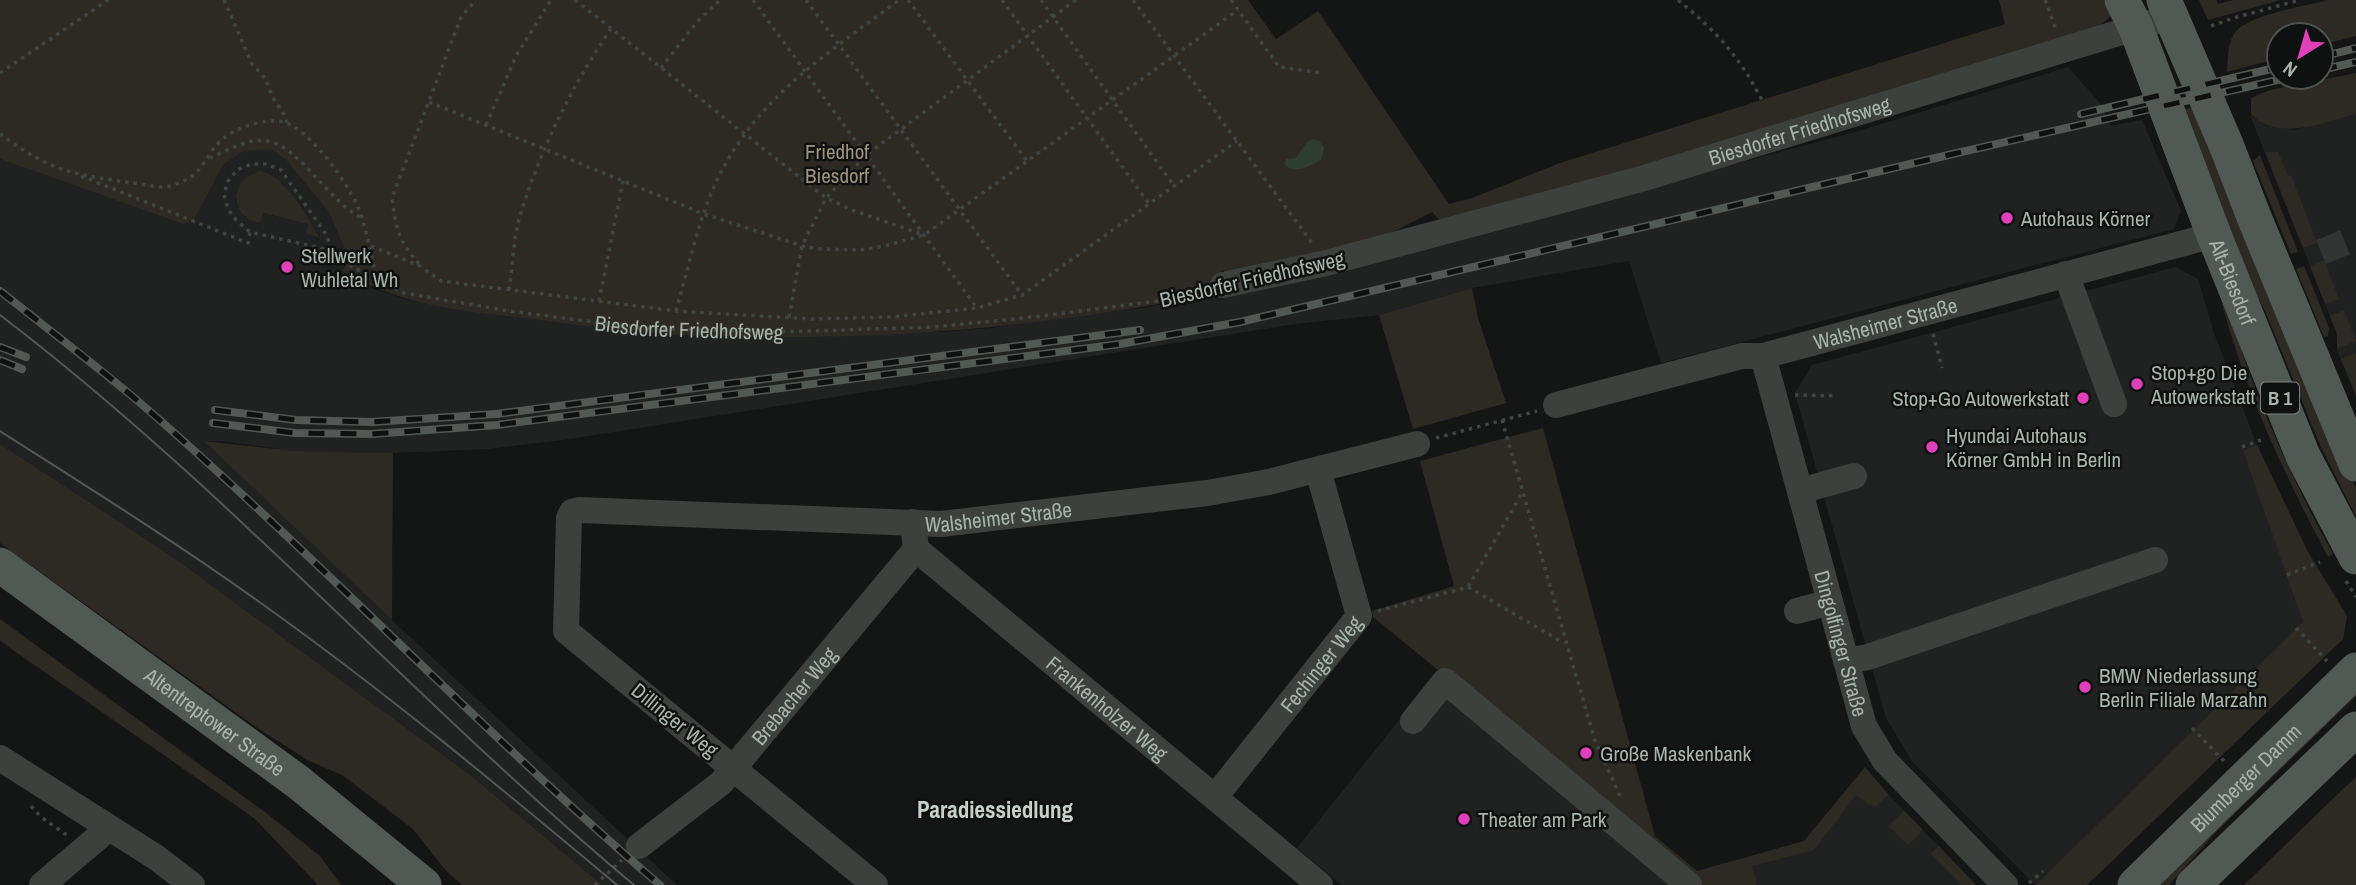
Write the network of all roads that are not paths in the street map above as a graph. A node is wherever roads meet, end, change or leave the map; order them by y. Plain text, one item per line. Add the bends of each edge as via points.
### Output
1 (2168, 8) edge
2 (2129, 14) edge
3 (2214, 235) junction
4 (2066, 274) junction
5 (1223, 285) road end
6 (1763, 356) junction
7 (2114, 404) dead end
8 (1556, 405) road end
9 (1417, 444) road end
10 (2356, 464) edge
11 (1318, 470) junction
12 (1854, 476) dead end
13 (1800, 491) junction
14 (572, 512) joint
15 (914, 522) junction
16 (916, 549) junction
17 (2356, 557) edge
18 (2155, 560) dead end
19 (0, 565) edge
20 (0, 589) edge
21 (1830, 602) junction
22 (1797, 611) dead end
23 (1846, 661) junction
24 (2342, 665) edge
25 (1413, 721) dead end
26 (2356, 729) edge
27 (734, 767) junction
28 (4, 769) edge
29 (1215, 797) junction
30 (109, 828) junction
31 (639, 846) road end
32 (1661, 876) edge
33 (2017, 884) edge
34 (42, 885) edge
35 (192, 885) edge
36 (393, 885) edge
37 (424, 885) edge
38 (875, 885) edge
39 (1320, 885) edge
40 (1689, 885) edge
41 (2136, 885) edge
42 (2193, 885) edge

1 - 2 street, Biesdorfer Friedhofsweg
1 - 10 main road, Alt-Biesdorf / B 1
2 - 3 main road, Alt-Biesdorf / B 1
2 - 5 street, Biesdorfer Friedhofsweg via 1641,180 1326,263
3 - 4 street, Walsheimer Straße
3 - 17 main road, Alt-Biesdorf / B 1 via 2304,456
4 - 6 street, Walsheimer Straße
4 - 7 street
6 - 8 street, Walsheimer Straße via 1742,356
6 - 13 street, Dingolfinger Straße
9 - 11 street, Walsheimer Straße
11 - 15 street, Walsheimer Straße via 1208,493 941,524
11 - 29 street, Fechinger Weg via 1359,616
12 - 13 street
13 - 21 street, Dingolfinger Straße
14 - 15 street, Walsheimer Straße
14 - 27 street, Dillinger Weg via 566,631
15 - 16 street
16 - 27 street, Brebacher Weg
16 - 29 street, Frankenholzer Weg
18 - 23 street
19 - 37 main road, Altentreptower Straße via 298,782
20 - 36 main road, Altentreptower Straße via 280,791
21 - 22 street
21 - 23 street, Dingolfinger Straße
23 - 33 street, Dingolfinger Straße via 1864,726 1885,761
24 - 41 main road, Blumberger Damm
25 - 32 street via 1446,681 1631,834
26 - 42 main road, Blumberger Damm
27 - 31 street, Brebacher Weg via 721,783
27 - 38 street, Dillinger Weg
28 - 30 street
29 - 39 street, Frankenholzer Weg
30 - 34 street
30 - 35 street
32 - 40 street

